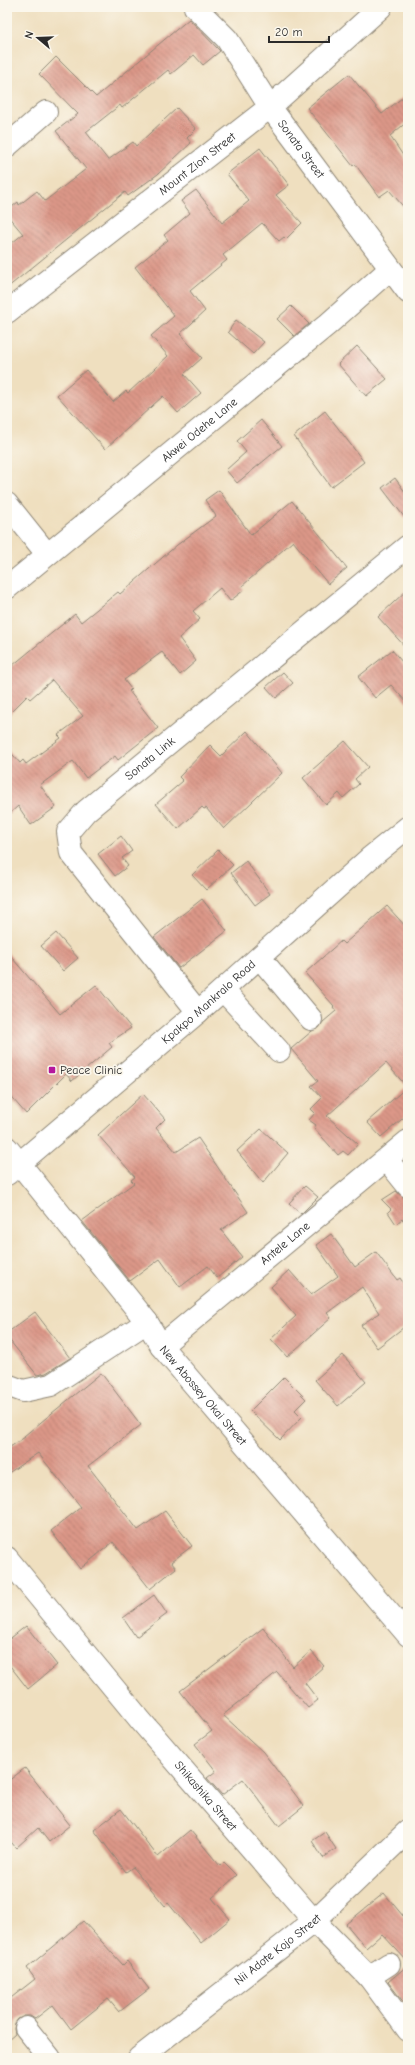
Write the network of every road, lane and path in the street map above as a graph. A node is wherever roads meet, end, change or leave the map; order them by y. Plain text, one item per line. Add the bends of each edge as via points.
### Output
1 (195, 7) edge
2 (380, 7) edge
3 (270, 107) junction
4 (46, 112) dead end
5 (7, 146) edge
6 (390, 269) junction
7 (408, 292) edge
8 (7, 312) edge
9 (7, 504) edge
10 (408, 546) edge
11 (47, 554) junction
12 (7, 588) edge
13 (408, 827) edge
14 (260, 958) junction
15 (223, 990) junction
16 (198, 1012) junction
17 (311, 1019) dead end
18 (279, 1050) dead end
19 (408, 1141) edge
20 (387, 1160) junction
21 (12, 1162) edge
22 (408, 1186) edge
23 (147, 1322) junction
24 (161, 1346) junction
25 (7, 1385) edge
26 (7, 1558) edge
27 (408, 1635) edge
28 (408, 1832) edge
29 (314, 1921) junction
30 (389, 1964) dead end
31 (369, 1977) junction
32 (26, 2028) dead end
33 (408, 2030) edge
34 (50, 2058) edge
35 (139, 2058) edge

1 - 3 street, Sonata Street via 227,39
2 - 3 street, Mount Zion Street
3 - 6 street, Sonata Street
3 - 8 street, Mount Zion Street
4 - 5 street
6 - 7 street, Sonata Street
6 - 11 street, Akwei Odehe Lane via 327,325
9 - 11 street
10 - 16 street, Sonata Link via 86,811 68,832 71,853
11 - 12 street, Akwei Odehe Lane
13 - 14 street, Kpakpo Mankralo Road
14 - 15 street, Kpakpo Mankralo Road
14 - 17 street
15 - 16 street, Kpakpo Mankralo Road
15 - 18 street
16 - 21 street, Kpakpo Mankralo Road
19 - 20 street, Antele Lane
20 - 22 street
20 - 24 street, Antele Lane
21 - 23 street, New Abossey Okai Street
23 - 24 street, New Abossey Okai Street
23 - 25 street via 51,1385 23,1391
24 - 27 street, New Abossey Okai Street
26 - 29 street, Shikashika Street via 141,1721
28 - 29 street, Nii Adote Kojo Street
29 - 31 street, Shikashika Street
29 - 35 street, Nii Adote Kojo Street
30 - 31 street
31 - 33 street, Shikashika Street
32 - 34 street

